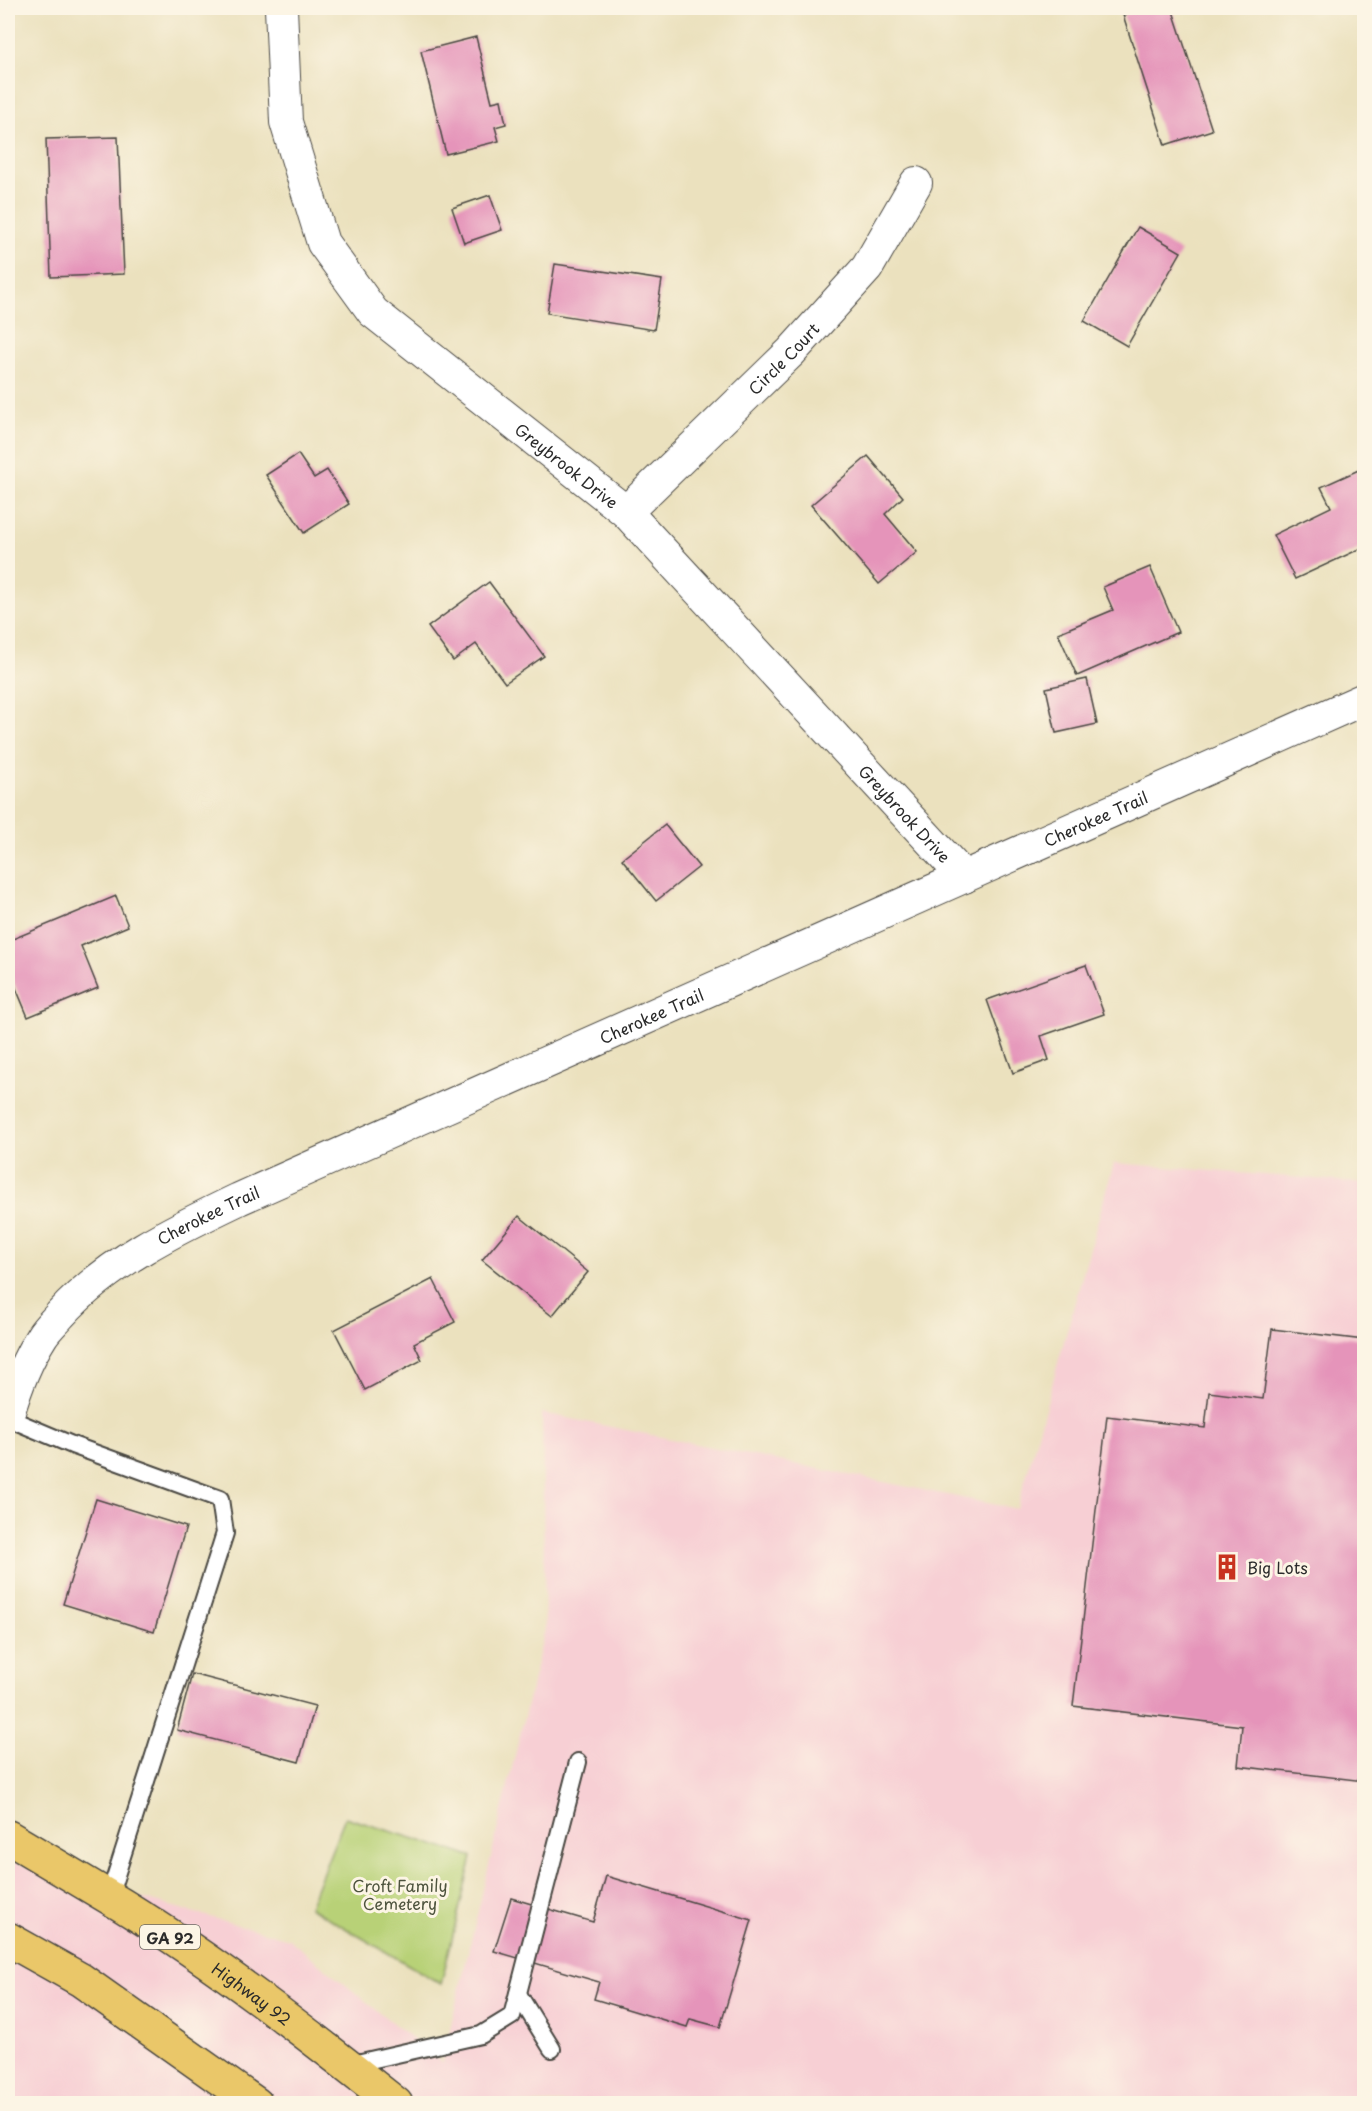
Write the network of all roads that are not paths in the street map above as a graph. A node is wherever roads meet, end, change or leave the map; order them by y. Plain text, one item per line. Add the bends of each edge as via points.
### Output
1 (281, 8) edge
2 (915, 183) dead end
3 (626, 512) junction
4 (1365, 699) edge
5 (964, 877) junction
6 (8, 1417) edge
7 (578, 1762) dead end
8 (8, 1838) edge
9 (109, 1897) junction
10 (8, 1939) edge
11 (518, 1994) junction
12 (552, 2049) dead end
13 (348, 2065) junction
14 (256, 2103) edge
15 (396, 2103) edge

1 - 3 street, Greybrook Drive via 286,122 323,243 373,312
2 - 3 street, Circle Court via 867,268 791,352
3 - 5 street, Greybrook Drive
4 - 5 street, Cherokee Trail
5 - 6 street, Cherokee Trail via 178,1228 124,1260 71,1304 44,1334 19,1377
6 - 9 lane via 72,1445 220,1499 225,1533
7 - 11 lane
8 - 9 main road, Highway 92 / GA 92
9 - 13 main road, Highway 92 / GA 92 via 227,1975
10 - 14 main road via 81,1980
11 - 12 lane
11 - 13 lane via 512,2016 481,2035
13 - 15 main road, Highway 92 / GA 92

